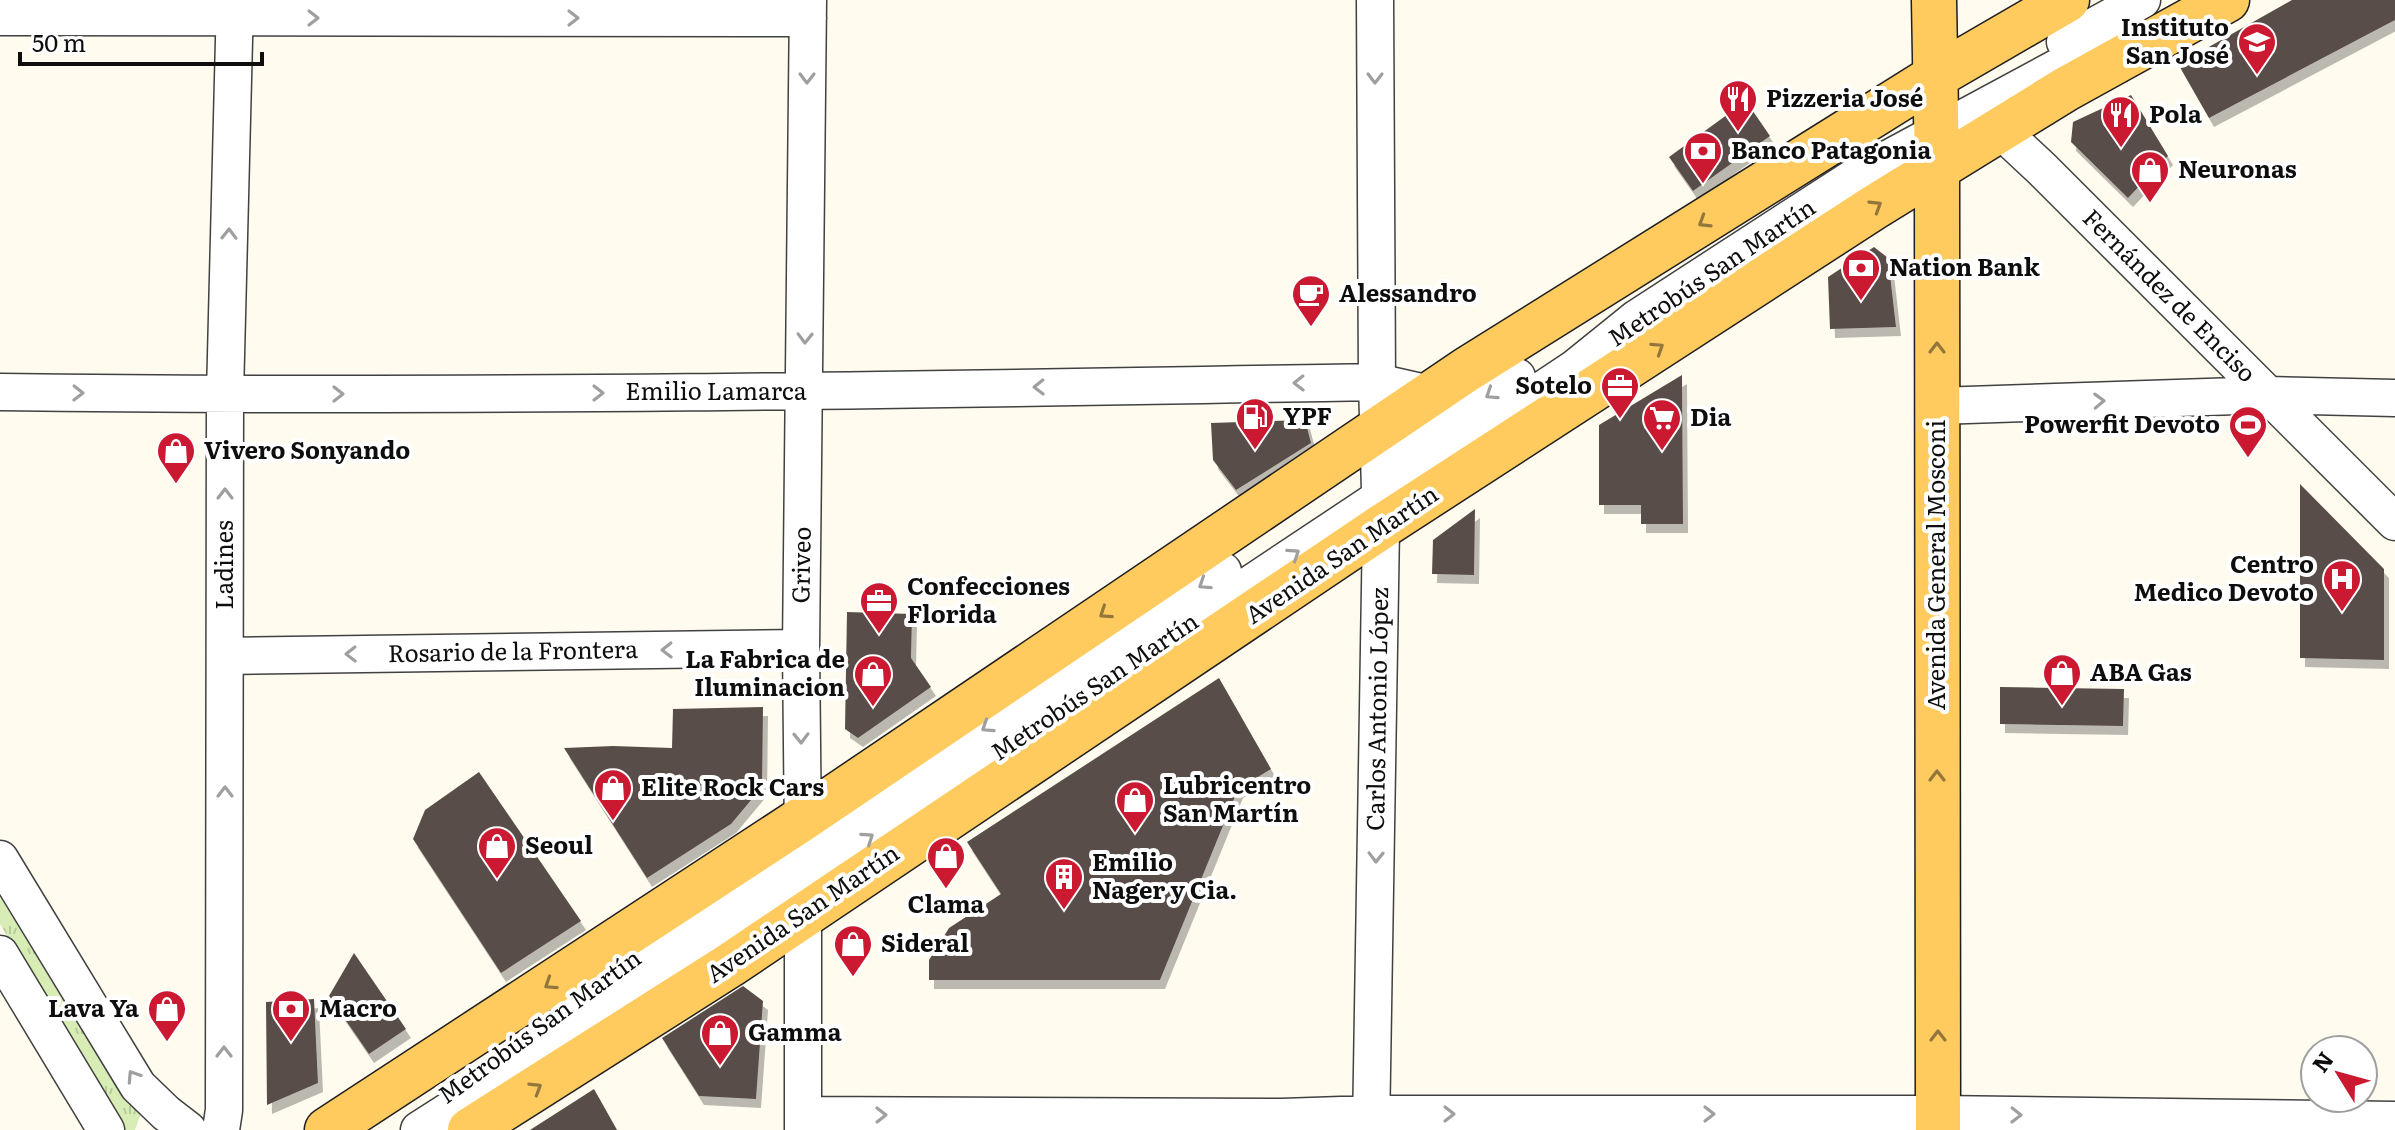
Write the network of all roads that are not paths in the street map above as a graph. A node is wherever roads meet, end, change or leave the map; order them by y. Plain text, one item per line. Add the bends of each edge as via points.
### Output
1 (1375, 0) edge
2 (1934, 0) edge
3 (2067, 0) edge
4 (2142, 0) edge
5 (2183, 0) edge
6 (2227, 0) edge
7 (235, 9) edge
8 (808, 9) edge
9 (0, 17) edge
10 (1956, 118) junction
11 (1377, 382) junction
12 (0, 392) edge
13 (805, 392) junction
14 (1430, 394) junction
15 (225, 395) junction
16 (2268, 395) junction
17 (2395, 398) edge
18 (1937, 406) junction
19 (1379, 480) junction
20 (2395, 522) edge
21 (801, 648) junction
22 (225, 656) junction
23 (0, 859) edge
24 (803, 866) junction
25 (0, 954) edge
26 (2395, 1120) edge
27 (1371, 1122) edge
28 (1938, 1122) edge
29 (803, 1123) edge
30 (106, 1130) edge
31 (188, 1130) edge
32 (221, 1130) edge
33 (327, 1130) edge
34 (396, 1130) edge
35 (419, 1130) edge
36 (470, 1130) edge

1 -> 11 street, Carlos Antonio López
2 - 10 main road, Avenida General Mosconi
3 - 10 main road, Avenida San Martín
4 - 10 street, Metrobús San Martín
5 - 10 street, Metrobús San Martín
6 - 10 main road, Avenida San Martín via 2066,89
7 -> 8 street
7 - 9 street
15 -> 7 street, Ladines
8 -> 13 street, Griveo
10 -> 14 main road, Avenida San Martín
10 - 16 street, Fernández de Enciso
18 -> 10 main road, Avenida General Mosconi
10 -> 19 street, Metrobús San Martín via 1872,147
19 -> 10 main road, Avenida San Martín via 1873,208
11 -> 13 street, Emilio Lamarca
11 - 14 street, Emilio Lamarca
11 - 19 street, Carlos Antonio López
12 -> 15 street, Emilio Lamarca
15 -> 13 street, Emilio Lamarca
13 - 21 street, Griveo
14 - 19 main road, Avenida San Martín
22 -> 15 street, Ladines
16 - 17 street
18 -> 16 street
16 - 20 street, Fernández de Enciso
28 -> 18 main road, Avenida General Mosconi
19 -> 24 main road, Avenida San Martín
24 -> 19 main road, Avenida San Martín
19 -> 27 street, Carlos Antonio López
21 -> 22 street, Rosario de la Frontera
21 -> 24 street, Griveo
32 -> 22 street, Ladines
31 -> 23 street via 138,1086
24 - 29 street, Griveo
24 -> 33 main road, Avenida San Martín
24 - 34 street, Metrobús San Martín via 634,957 526,1043
24 - 35 street, Metrobús San Martín
36 -> 24 main road, Avenida San Martín via 730,965
25 - 30 street
28 -> 26 street
27 -> 28 street
29 -> 27 street via 1282,1117

